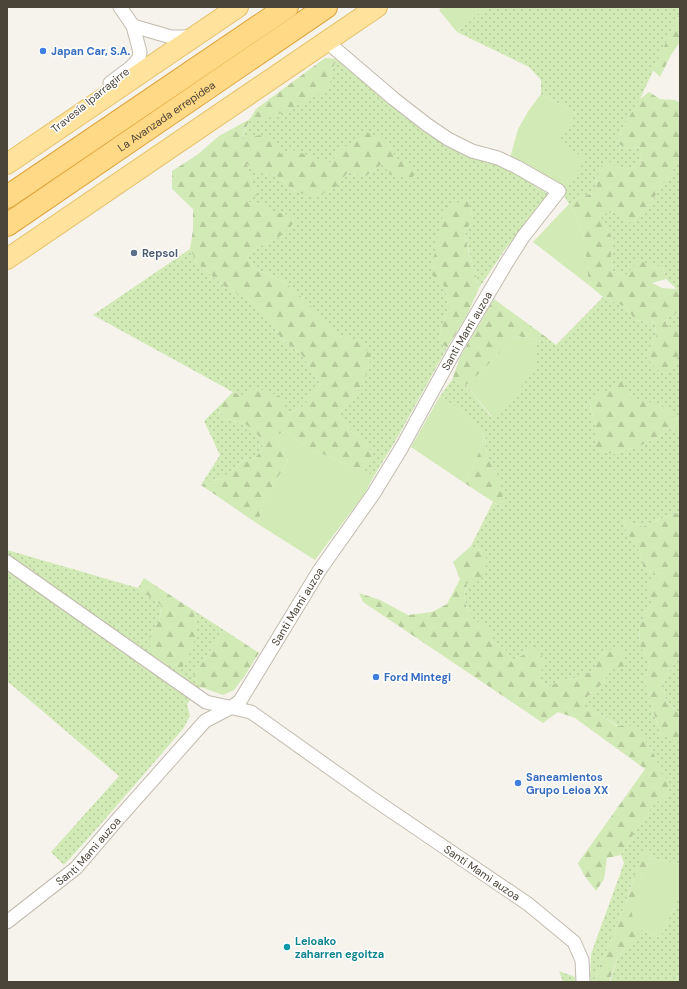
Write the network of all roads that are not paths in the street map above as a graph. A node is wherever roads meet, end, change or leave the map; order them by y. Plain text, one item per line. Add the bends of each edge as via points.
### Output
1 (120, 7) edge
2 (238, 7) edge
3 (287, 7) edge
4 (326, 7) edge
5 (377, 7) edge
6 (133, 26) junction
7 (201, 32) junction
8 (326, 41) junction
9 (36, 144) junction
10 (7, 164) edge
11 (7, 197) edge
12 (7, 225) edge
13 (7, 259) edge
14 (7, 562) edge
15 (230, 708) junction
16 (7, 922) edge
17 (583, 982) edge

1 - 6 street, Travesía Iparragirre
2 - 7 main road
3 - 11 highway, La Avanzada errepidea
4 - 12 highway, La Avanzada errepidea
5 - 8 main road
6 - 7 street via 171,36 184,37
6 - 9 street, Travesía Iparragirre via 140,52 136,62
7 - 9 main road
8 - 13 main road
8 - 15 street, Santi Mami auzoa via 394,99 448,139 472,151 498,158 559,191 507,262 374,493 319,570 240,700
9 - 10 main road
14 - 15 street, Santi Mami auzoa via 206,702
15 - 16 street, Santi Mami auzoa via 205,721 76,868
15 - 17 street, Santi Mami auzoa via 251,712 528,904 574,942 582,960

